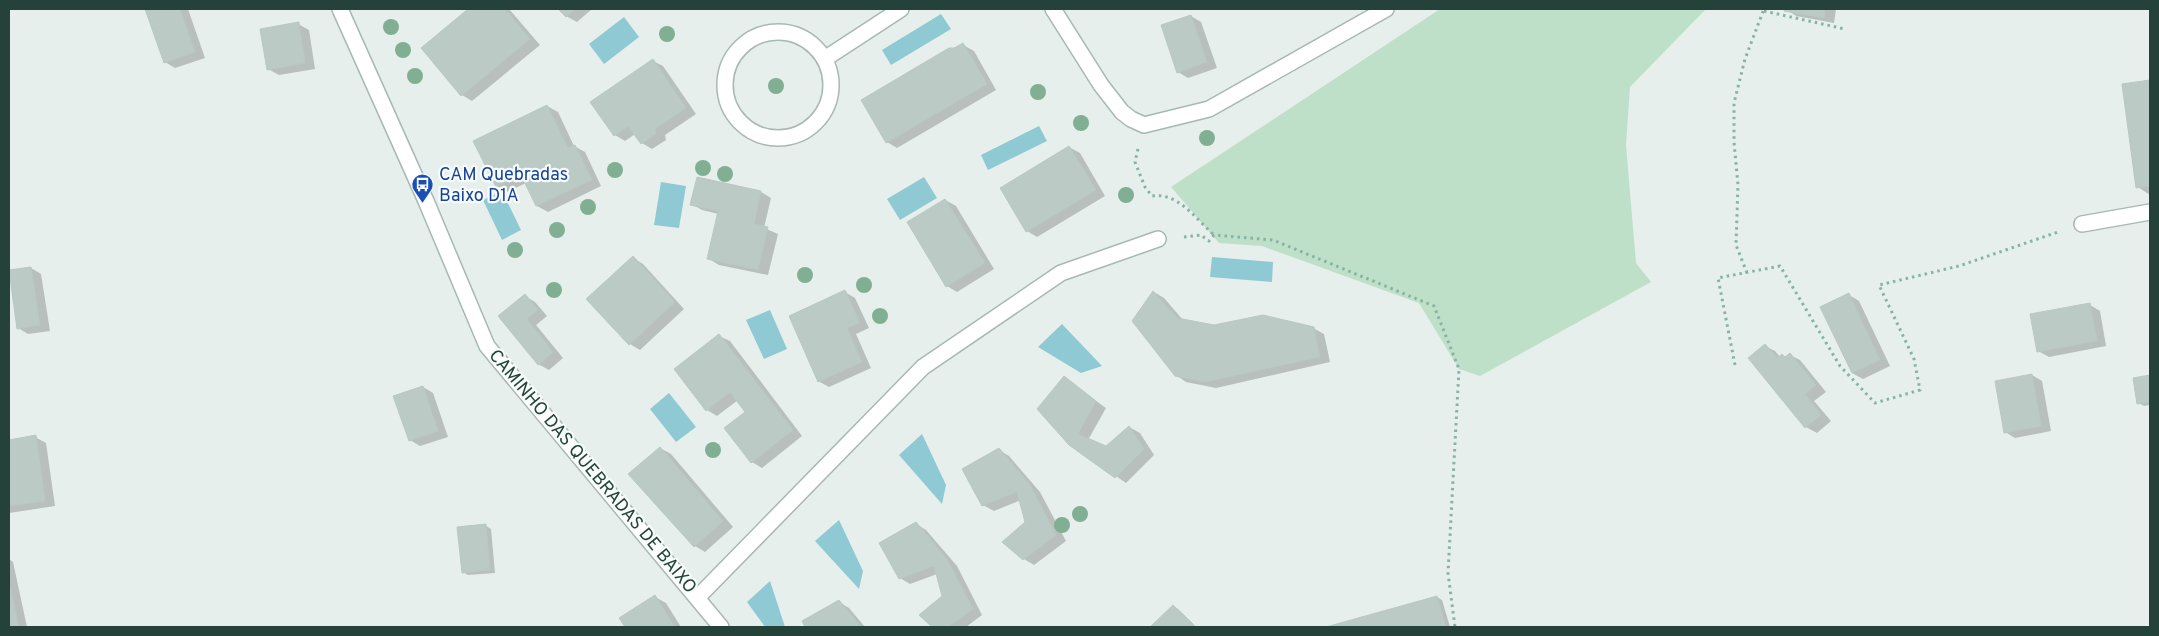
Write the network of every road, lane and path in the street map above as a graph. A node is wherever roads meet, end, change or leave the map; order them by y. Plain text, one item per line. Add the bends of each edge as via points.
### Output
1 (340, 9) edge
2 (901, 9) edge
3 (1053, 9) edge
4 (1386, 9) edge
5 (1764, 10) edge
6 (1845, 29) dead end
7 (826, 58) junction
8 (1135, 162) dead end
9 (2150, 212) edge
10 (2082, 224) joint
11 (1214, 235) junction
12 (1158, 239) joint
13 (1747, 273) junction
14 (1735, 365) dead end
15 (697, 598) junction
16 (721, 627) edge
17 (1455, 627) edge

1 - 15 street, CAMINHO DAS QUEBRADAS DE BAIXO via 487,346
2 - 7 street
3 - 4 street via 1101,85 1127,116 1144,125 1209,109
5 - 6 path
5 - 13 path via 1745,59 1734,103 1738,185 1736,245
7 - 7 street via 804,38 788,32 755,37 732,59 726,75 725,92 730,108 740,122 769,138 801,133 815,124 831,95 832,78
8 - 11 path via 1144,187 1152,196 1162,194 1180,202
9 - 10 street
10 - 13 path via 1959,266 1879,285 1914,359 1920,390 1876,403 1840,366 1780,266
11 - 12 path via 1209,241 1201,235
11 - 17 path via 1273,240 1434,306 1459,369 1448,573
12 - 15 street via 1060,273 923,367
13 - 14 path via 1718,278
15 - 16 street, CAMINHO DAS QUEBRADAS DE BAIXO

